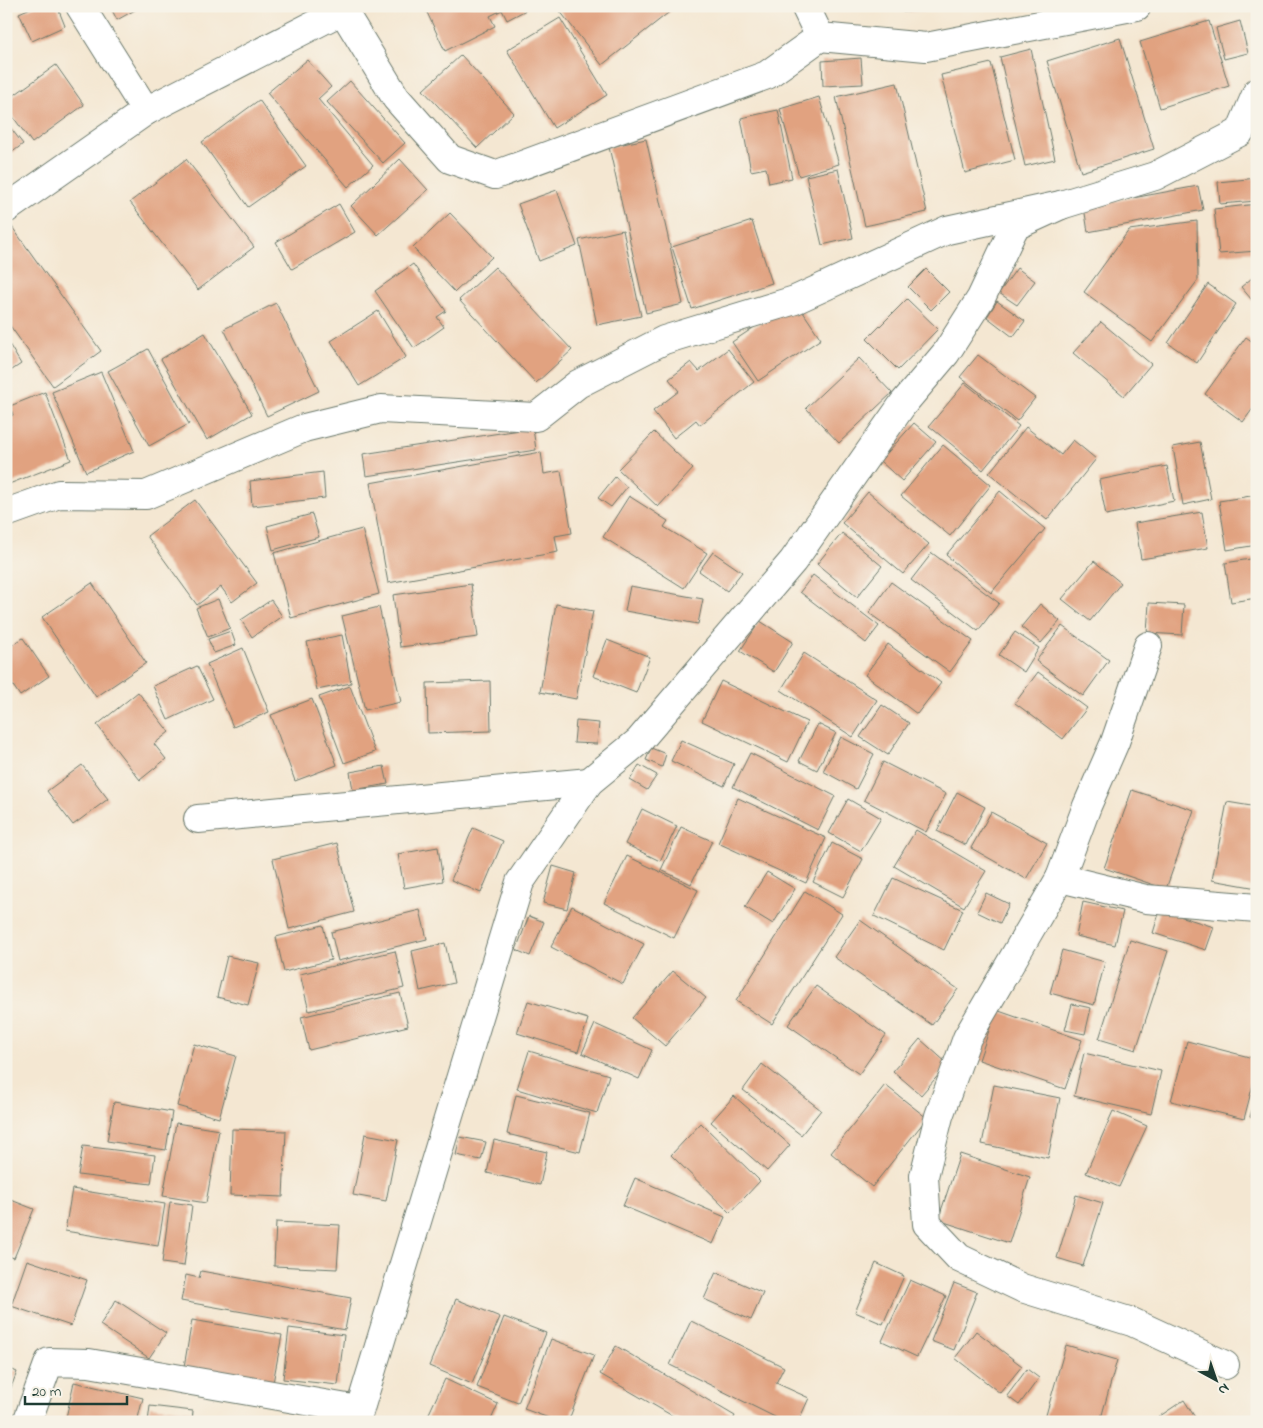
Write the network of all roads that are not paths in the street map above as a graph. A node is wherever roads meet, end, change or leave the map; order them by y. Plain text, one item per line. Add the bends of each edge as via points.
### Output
1 (80, 6) edge
2 (805, 6) edge
3 (1137, 6) edge
4 (341, 8) edge
5 (820, 37) junction
6 (1257, 92) edge
7 (146, 111) junction
8 (1062, 205) junction
9 (6, 209) edge
10 (6, 513) edge
11 (1148, 646) dead end
12 (589, 782) junction
13 (198, 819) dead end
14 (1060, 878) junction
15 (1257, 908) edge
16 (1225, 1365) dead end
17 (357, 1416) edge
18 (27, 1422) edge

1 - 7 street
2 - 5 street
3 - 5 street via 926,47
4 - 5 street via 396,98 450,159 495,175 767,75
4 - 7 street
6 - 8 street via 1240,132 1155,176
7 - 9 street
8 - 10 street via 947,230 796,300 664,340 578,384 536,417 381,409 304,428 146,494 59,494
8 - 12 street via 1015,226 981,298 946,353 903,404 793,560 640,741
11 - 14 street via 1115,742
12 - 13 street
12 - 17 street via 520,882
14 - 15 street via 1146,899
14 - 16 street via 967,1038 939,1116 924,1176 928,1224 960,1258 1022,1288 1132,1322
17 - 18 street via 89,1363 49,1362

